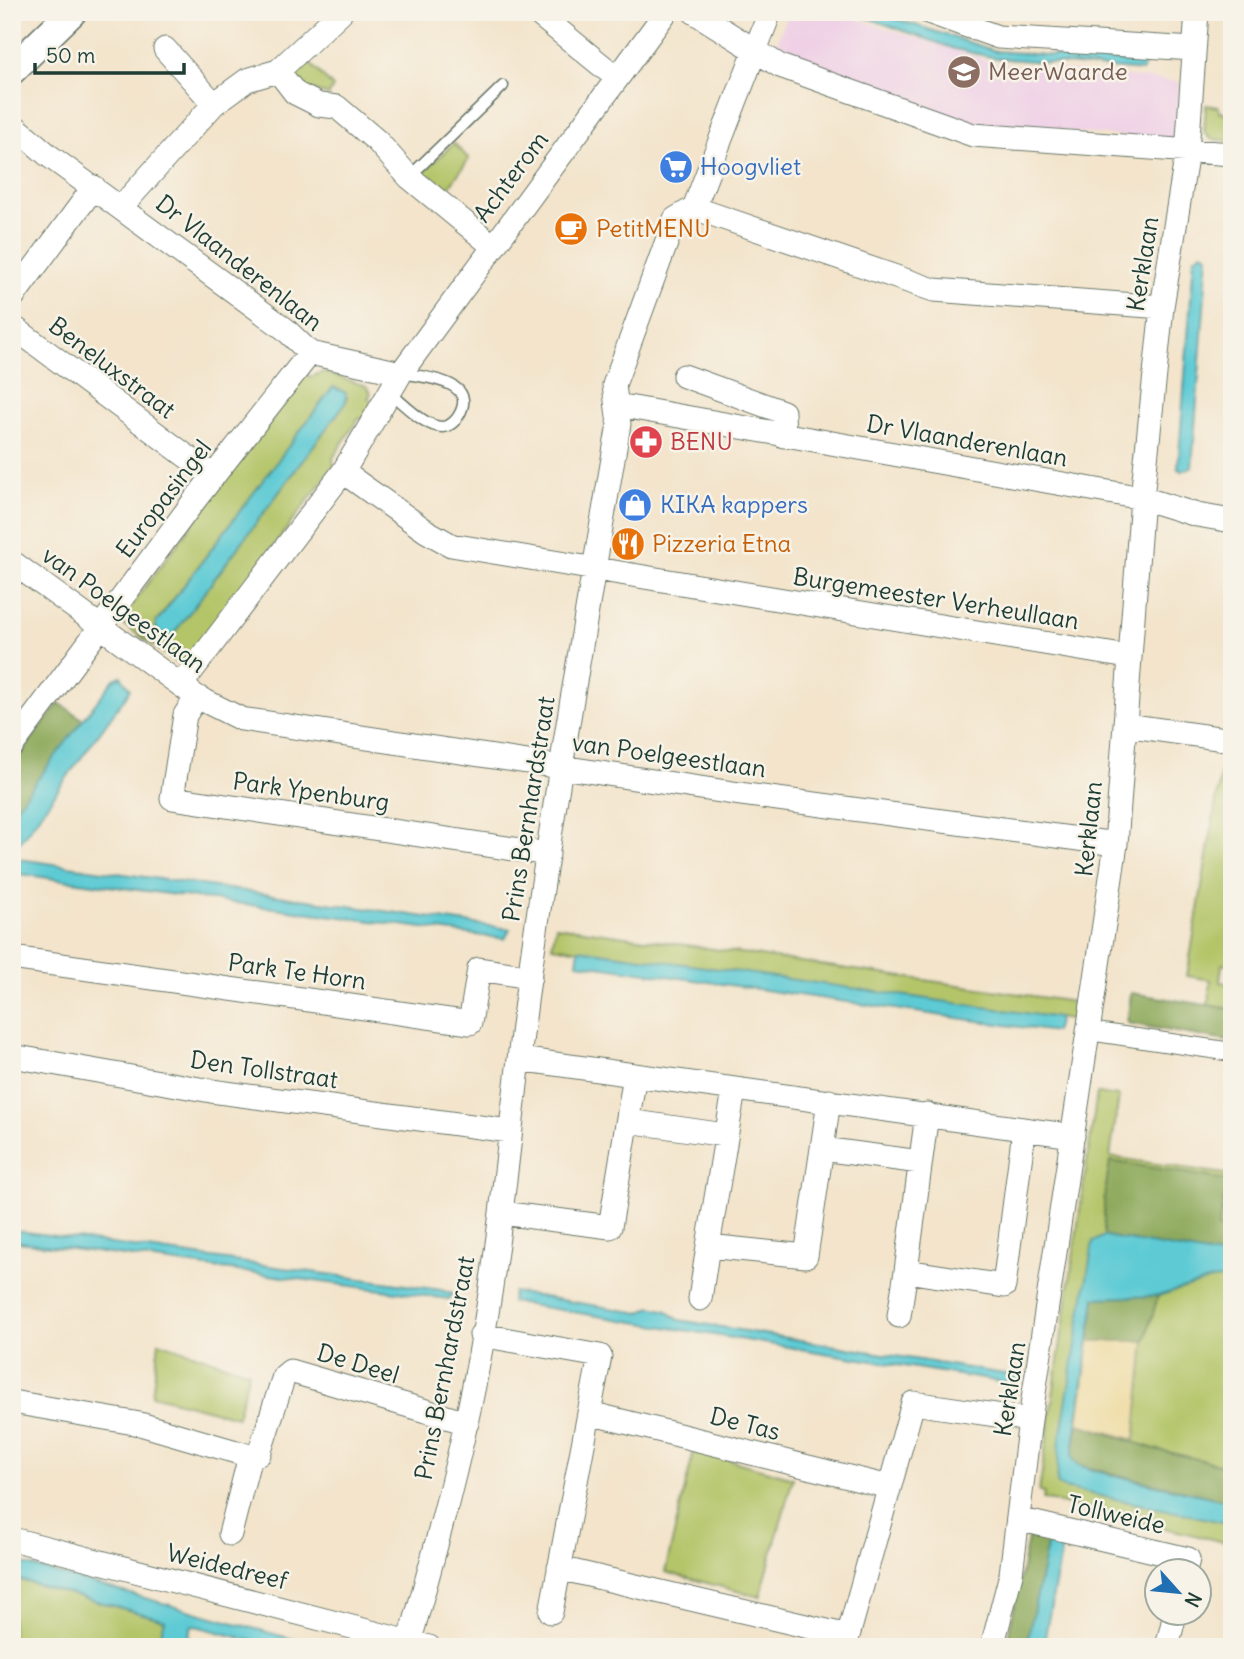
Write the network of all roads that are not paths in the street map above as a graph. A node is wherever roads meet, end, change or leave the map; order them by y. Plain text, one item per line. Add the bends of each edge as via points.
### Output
1 (72, 12) edge
2 (341, 12) edge
3 (536, 12) edge
4 (666, 12) edge
5 (694, 12) edge
6 (770, 12) edge
7 (928, 12) edge
8 (1197, 12) edge
9 (166, 49) dead end
10 (1194, 49) junction
11 (755, 52) junction
12 (12, 70) edge
13 (278, 71) junction
14 (617, 78) junction
15 (503, 86) dead end
16 (214, 104) junction
17 (12, 124) edge
18 (1187, 152) junction
19 (1232, 154) edge
20 (409, 177) junction
21 (94, 187) junction
22 (122, 206) junction
23 (694, 208) junction
24 (493, 246) junction
25 (12, 298) edge
26 (1162, 307) junction
27 (12, 326) edge
28 (310, 353) junction
29 (684, 376) dead end
30 (396, 384) junction
31 (617, 405) junction
32 (784, 436) junction
33 (343, 472) junction
34 (213, 477) junction
35 (1142, 498) junction
36 (1232, 521) edge
37 (12, 562) edge
38 (593, 570) junction
39 (101, 626) junction
40 (1128, 657) junction
41 (189, 691) junction
42 (1125, 725) junction
43 (1232, 740) edge
44 (12, 746) edge
45 (561, 767) junction
46 (1116, 844) junction
47 (548, 854) junction
48 (12, 958) edge
49 (530, 977) junction
50 (1089, 1031) junction
51 (1232, 1052) edge
52 (12, 1056) edge
53 (519, 1059) junction
54 (635, 1075) junction
55 (734, 1090) junction
56 (830, 1101) junction
57 (926, 1114) junction
58 (628, 1121) junction
59 (1024, 1130) junction
60 (509, 1131) junction
61 (725, 1135) junction
62 (1073, 1136) junction
63 (822, 1149) junction
64 (920, 1162) junction
65 (501, 1213) junction
66 (708, 1246) junction
67 (906, 1271) junction
68 (700, 1299) dead end
69 (899, 1316) dead end
70 (481, 1335) junction
71 (12, 1402) edge
72 (589, 1413) junction
73 (1030, 1420) junction
74 (467, 1423) junction
75 (250, 1456) junction
76 (889, 1487) junction
77 (1018, 1519) junction
78 (230, 1534) dead end
79 (12, 1539) edge
80 (1184, 1558) edge
81 (559, 1568) junction
82 (551, 1612) dead end
83 (1172, 1628) edge
84 (846, 1641) edge
85 (416, 1645) edge
86 (992, 1647) edge
87 (1167, 1647) edge

1 - 12 street
2 - 13 street
3 - 14 street
4 - 14 street, Achterom
5 - 11 street
6 - 11 street, Prins Bernhardstraat
7 - 10 street via 998,37
8 - 10 street, Kerklaan
9 - 16 street
10 - 18 street, Kerklaan
11 - 18 street via 780,66 973,135
11 - 23 street, Prins Bernhardstraat
13 - 16 street via 247,80
13 - 20 street via 295,93 319,105 337,107 377,141
14 - 24 street, Achterom
15 - 20 lane
16 - 22 street
17 - 21 street, Dr Vlaanderenlaan
18 - 19 street
18 - 26 street, Kerklaan
20 - 24 street
21 - 22 street, Dr Vlaanderenlaan
21 - 25 street
22 - 28 street, Dr Vlaanderenlaan via 285,329
23 - 26 street via 934,290
23 - 31 street, Prins Bernhardstraat via 675,219 614,385
24 - 30 street, Achterom
26 - 35 street, Kerklaan
27 - 34 street, Beneluxstraat
28 - 30 street, Dr Vlaanderenlaan
28 - 34 street, Europasingel
29 - 32 street via 783,412
30 - 30 lane, Dr Vlaanderenlaan via 429,423 442,427 460,414 463,403 458,389 447,382
30 - 33 street
31 - 32 street, Dr Vlaanderenlaan
31 - 38 street, Prins Bernhardstraat via 619,424
32 - 35 street, Dr Vlaanderenlaan
33 - 38 street, Burgemeester Verheullaan via 452,545
33 - 41 street
34 - 39 street, Europasingel
35 - 36 street, Dr Vlaanderenlaan
35 - 40 street, Kerklaan
37 - 39 street, van Poelgeestlaan
38 - 40 street, Burgemeester Verheullaan
38 - 45 street, Prins Bernhardstraat
39 - 41 street, van Poelgeestlaan
39 - 44 street, Europasingel
40 - 42 street, Kerklaan
41 - 45 street, van Poelgeestlaan via 241,719
41 - 47 street, Park Ypenburg via 172,799
42 - 43 street
42 - 46 street, Kerklaan
45 - 46 street, van Poelgeestlaan
45 - 47 street, Prins Bernhardstraat
46 - 50 street, Kerklaan
47 - 49 street, Prins Bernhardstraat
48 - 49 street, Park Te Horn via 470,1023 479,969
49 - 53 street, Prins Bernhardstraat
50 - 51 street
50 - 62 street, Kerklaan
52 - 60 street, Den Tollstraat via 211,1091
53 - 54 street
53 - 60 street, Prins Bernhardstraat
54 - 55 street
54 - 58 street
55 - 56 street
55 - 61 street
56 - 57 street
56 - 63 street
57 - 59 street
57 - 64 street
58 - 61 street
58 - 65 street via 610,1227
59 - 62 street
59 - 67 street via 1004,1286
60 - 65 street, Prins Bernhardstraat
61 - 66 street
62 - 73 street, Kerklaan
63 - 64 street
63 - 66 street via 806,1256
64 - 67 street
65 - 70 street, Prins Bernhardstraat
66 - 68 street
67 - 69 street
70 - 72 street via 600,1356
70 - 74 street, Prins Bernhardstraat
71 - 75 street via 140,1424
72 - 76 street, De Tas
72 - 81 street
73 - 76 street via 913,1403
73 - 77 street, Kerklaan
74 - 75 street, De Deel via 290,1371 284,1376 259,1454
74 - 85 street, Prins Bernhardstraat
75 - 78 street, De Deel
76 - 84 street
77 - 80 street, Tollweide
77 - 86 street, Kerklaan via 1011,1574
79 - 85 street, Weidedreef
81 - 82 street
81 - 84 street
83 - 87 street

